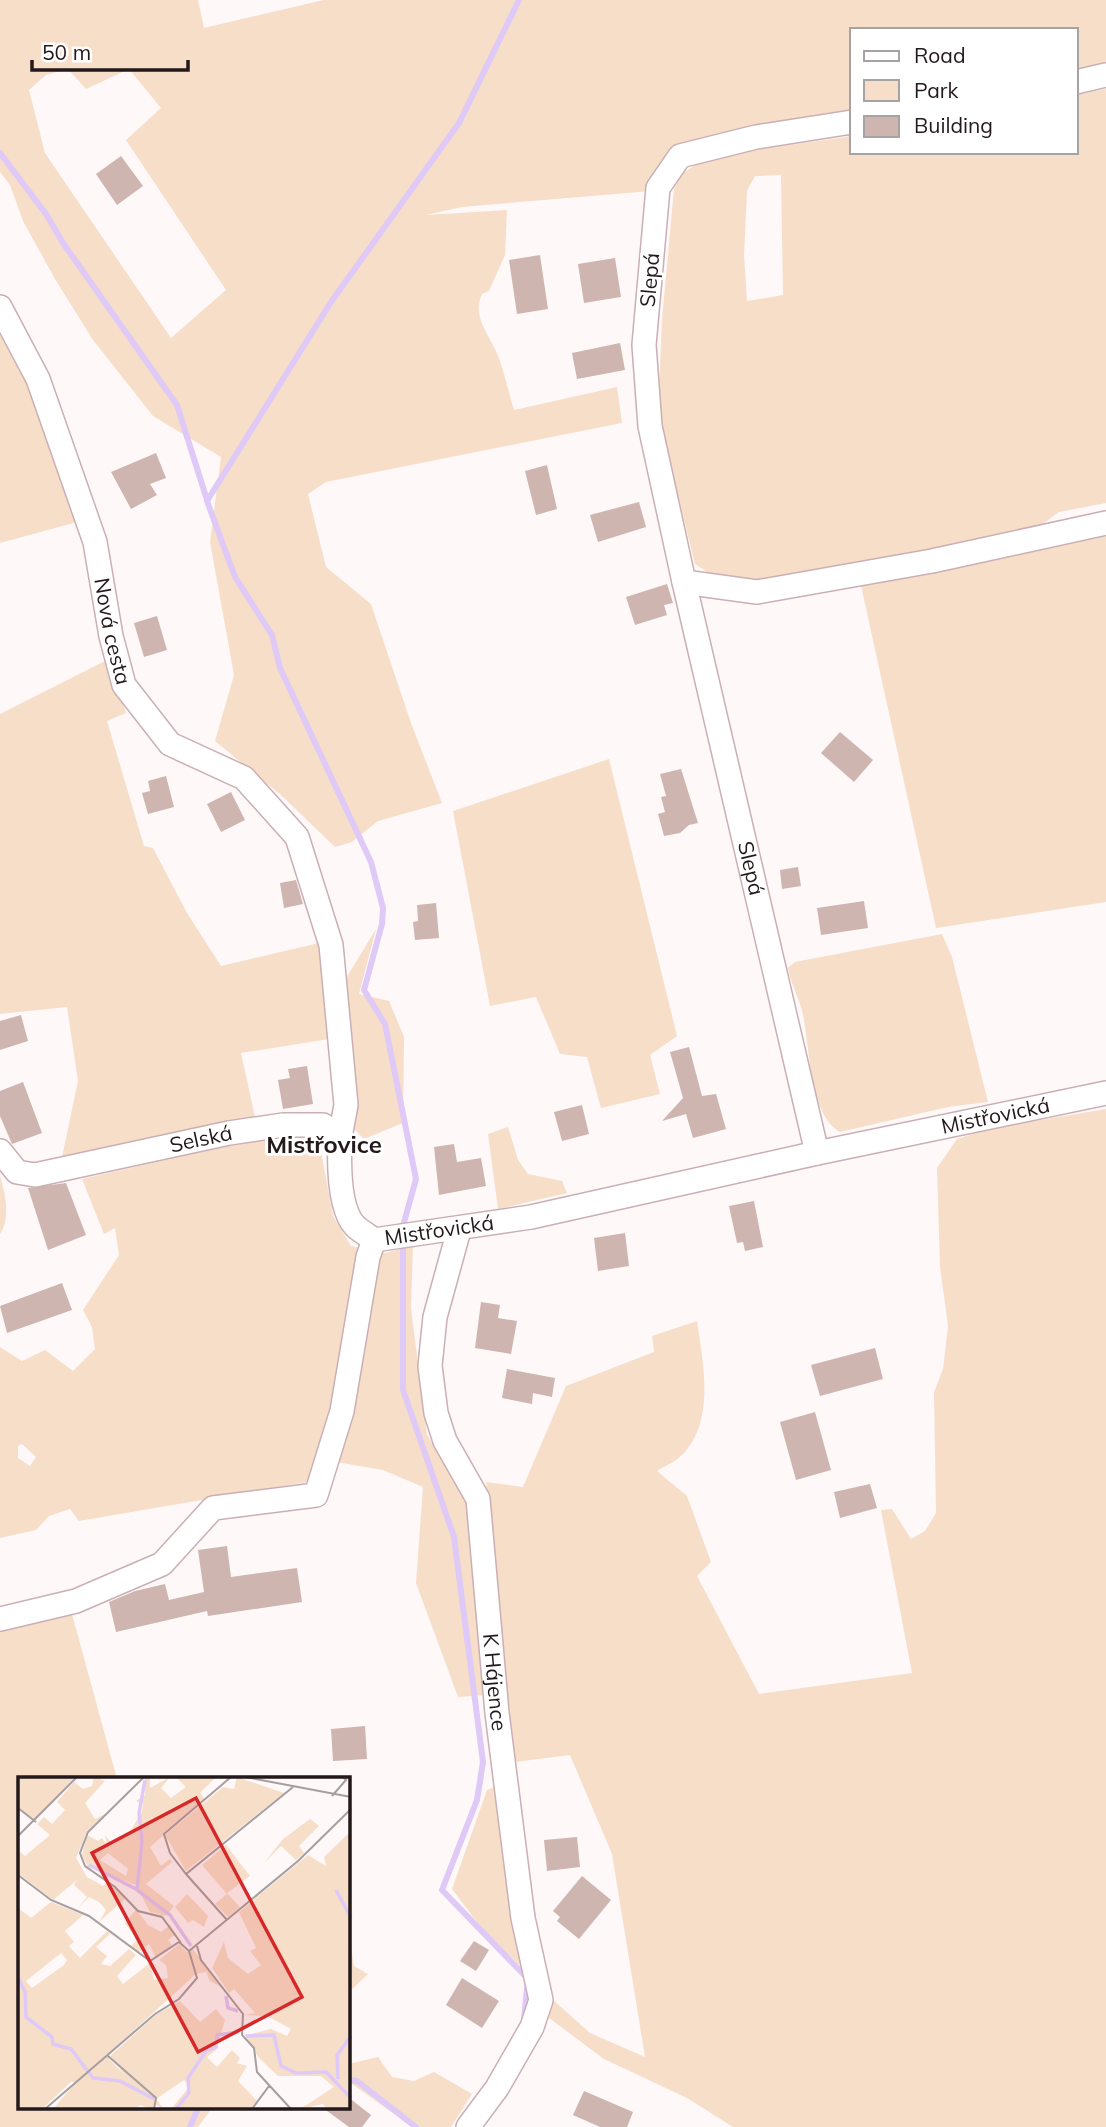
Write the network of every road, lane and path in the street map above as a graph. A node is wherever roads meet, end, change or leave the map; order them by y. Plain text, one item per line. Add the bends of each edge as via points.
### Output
1 (1106, 75) edge
2 (1078, 82) edge
3 (850, 122) edge
4 (0, 307) edge
5 (1106, 523) edge
6 (684, 583) junction
7 (1106, 1093) edge
8 (340, 1137) junction
9 (0, 1151) edge
10 (817, 1153) junction
11 (459, 1230) junction
12 (393, 1237) junction
13 (0, 1619) edge
14 (468, 2127) edge

1 - 2 street
3 - 6 street, Slepá via 756,137 680,156 658,188 644,345 650,426
4 - 8 street, Nová cesta via 38,379 95,542 124,685 170,744 244,778 297,837 331,946 346,1105
5 - 6 street via 932,561 757,592
6 - 10 street, Slepá
7 - 10 street, Mistřovická
8 - 9 street, Selská via 323,1125 283,1125 35,1175 17,1172
8 - 12 street via 338,1166 353,1225
10 - 11 street, Mistřovická
11 - 12 street, Mistřovická
11 - 14 street, K Hájence via 435,1317 430,1366 445,1441 478,1499 497,1713 521,1904 541,2000 532,2027
12 - 13 street, Mistřovická via 368,1257 342,1411 316,1495 213,1508 162,1564 76,1601

